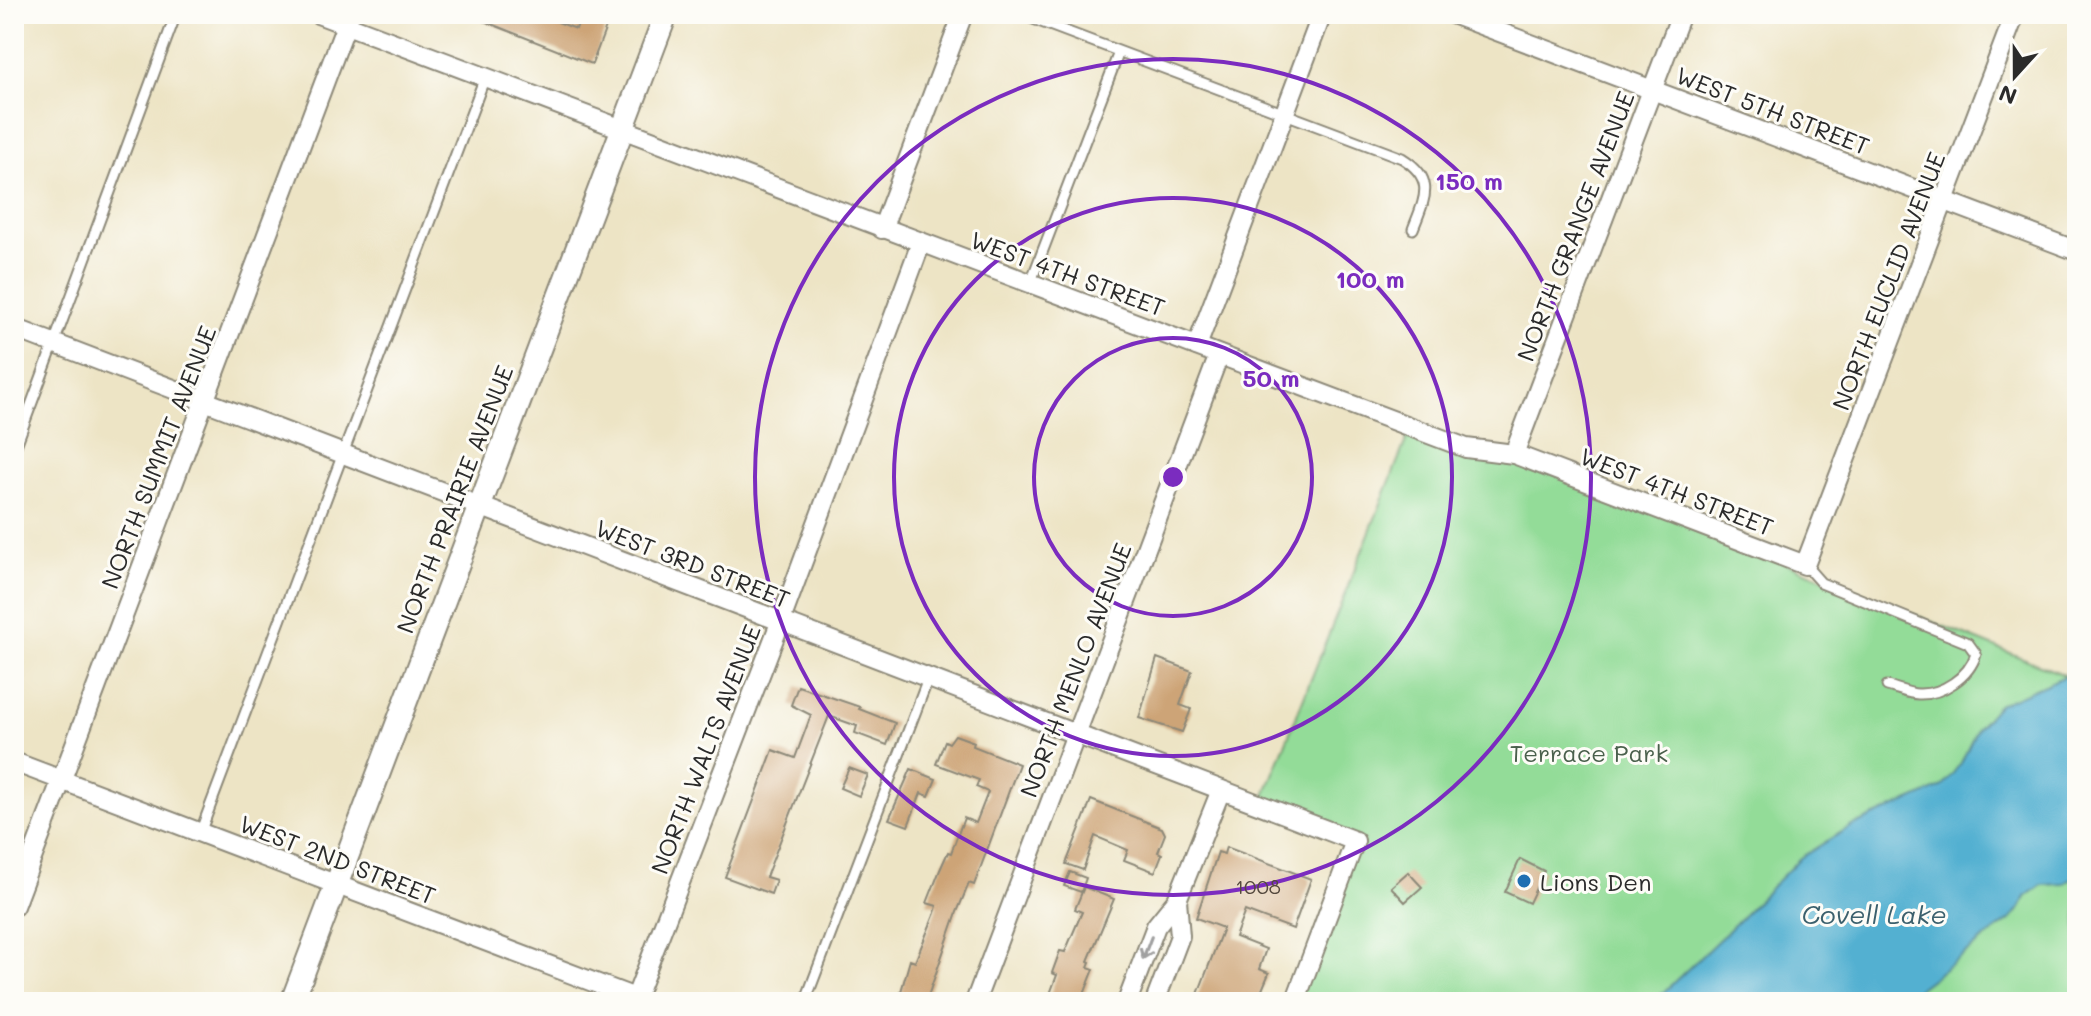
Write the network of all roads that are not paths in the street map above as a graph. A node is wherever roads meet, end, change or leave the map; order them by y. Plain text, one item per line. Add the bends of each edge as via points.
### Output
1 (176, 14) edge
2 (318, 14) edge
3 (666, 14) edge
4 (963, 14) edge
5 (1020, 14) edge
6 (1322, 14) edge
7 (1452, 14) edge
8 (1681, 14) edge
9 (2015, 14) edge
10 (353, 22) edge
11 (1119, 52) junction
12 (485, 77) junction
13 (1652, 90) junction
14 (1284, 115) junction
15 (622, 131) junction
16 (1945, 200) junction
17 (882, 229) junction
18 (1413, 229) dead end
19 (921, 243) junction
20 (2077, 251) edge
21 (1030, 284) junction
22 (14, 328) edge
23 (54, 344) junction
24 (1197, 346) junction
25 (1219, 355) junction
26 (205, 402) junction
27 (14, 451) edge
28 (343, 454) junction
29 (1514, 454) junction
30 (479, 507) junction
31 (1805, 565) junction
32 (780, 623) junction
33 (928, 679) junction
34 (1887, 686) dead end
35 (1076, 735) junction
36 (14, 762) edge
37 (62, 780) junction
38 (1221, 790) junction
39 (200, 833) junction
40 (337, 884) junction
41 (1177, 900) junction
42 (14, 906) edge
43 (638, 1001) edge
44 (292, 1002) edge
45 (805, 1002) edge
46 (975, 1002) edge
47 (1127, 1002) edge
48 (1155, 1002) edge
49 (1295, 1002) edge

1 - 23 lane
2 - 10 street, WEST 4TH STREET
3 - 15 street, NORTH PRAIRIE AVENUE
4 - 17 street
5 - 11 lane
6 - 14 street
7 - 13 street, WEST 5TH STREET
8 - 13 street, NORTH GRANGE AVENUE
9 - 16 street, NORTH EUCLID AVENUE
10 - 12 street, WEST 4TH STREET
10 - 26 street, NORTH SUMMIT AVENUE
11 - 14 lane
11 - 21 lane
12 - 15 street, WEST 4TH STREET
12 - 28 lane
13 - 16 street, WEST 5TH STREET
13 - 29 street, NORTH GRANGE AVENUE
14 - 18 lane via 1413,165 1422,175 1425,198
14 - 24 street
15 - 17 street, WEST 4TH STREET
15 - 30 street, NORTH PRAIRIE AVENUE
16 - 20 street, WEST 5TH STREET
16 - 31 street, NORTH EUCLID AVENUE
17 - 19 street, WEST 4TH STREET
19 - 21 street, WEST 4TH STREET
19 - 32 street, NORTH WALTS AVENUE
21 - 24 street, WEST 4TH STREET
22 - 23 street, WEST 3RD STREET
23 - 26 street, WEST 3RD STREET
23 - 27 lane
24 - 25 street, WEST 4TH STREET
25 - 29 street, WEST 4TH STREET via 1466,448
25 - 35 street, NORTH MENLO AVENUE
26 - 28 street, WEST 3RD STREET
26 - 37 street, NORTH SUMMIT AVENUE
28 - 30 street, WEST 3RD STREET
28 - 39 lane
29 - 31 street, WEST 4TH STREET
30 - 32 street, WEST 3RD STREET
30 - 40 street, NORTH PRAIRIE AVENUE
31 - 34 lane via 1821,583 1968,643 1976,654 1968,672 1932,693 1915,695
32 - 33 street, WEST 3RD STREET
32 - 43 street, NORTH WALTS AVENUE
33 - 35 street, WEST 3RD STREET
33 - 45 lane
35 - 38 street, WEST 3RD STREET
35 - 46 street, NORTH MENLO AVENUE
36 - 37 street, WEST 2ND STREET
37 - 39 street, WEST 2ND STREET
37 - 42 street, NORTH SUMMIT AVENUE
38 - 41 street
38 - 49 street, WEST 3RD STREET via 1355,841
39 - 40 street, WEST 2ND STREET
40 - 43 street, WEST 2ND STREET
40 - 44 street, NORTH PRAIRIE AVENUE
41 -> 47 street via 1156,926
41 - 48 street via 1180,936

